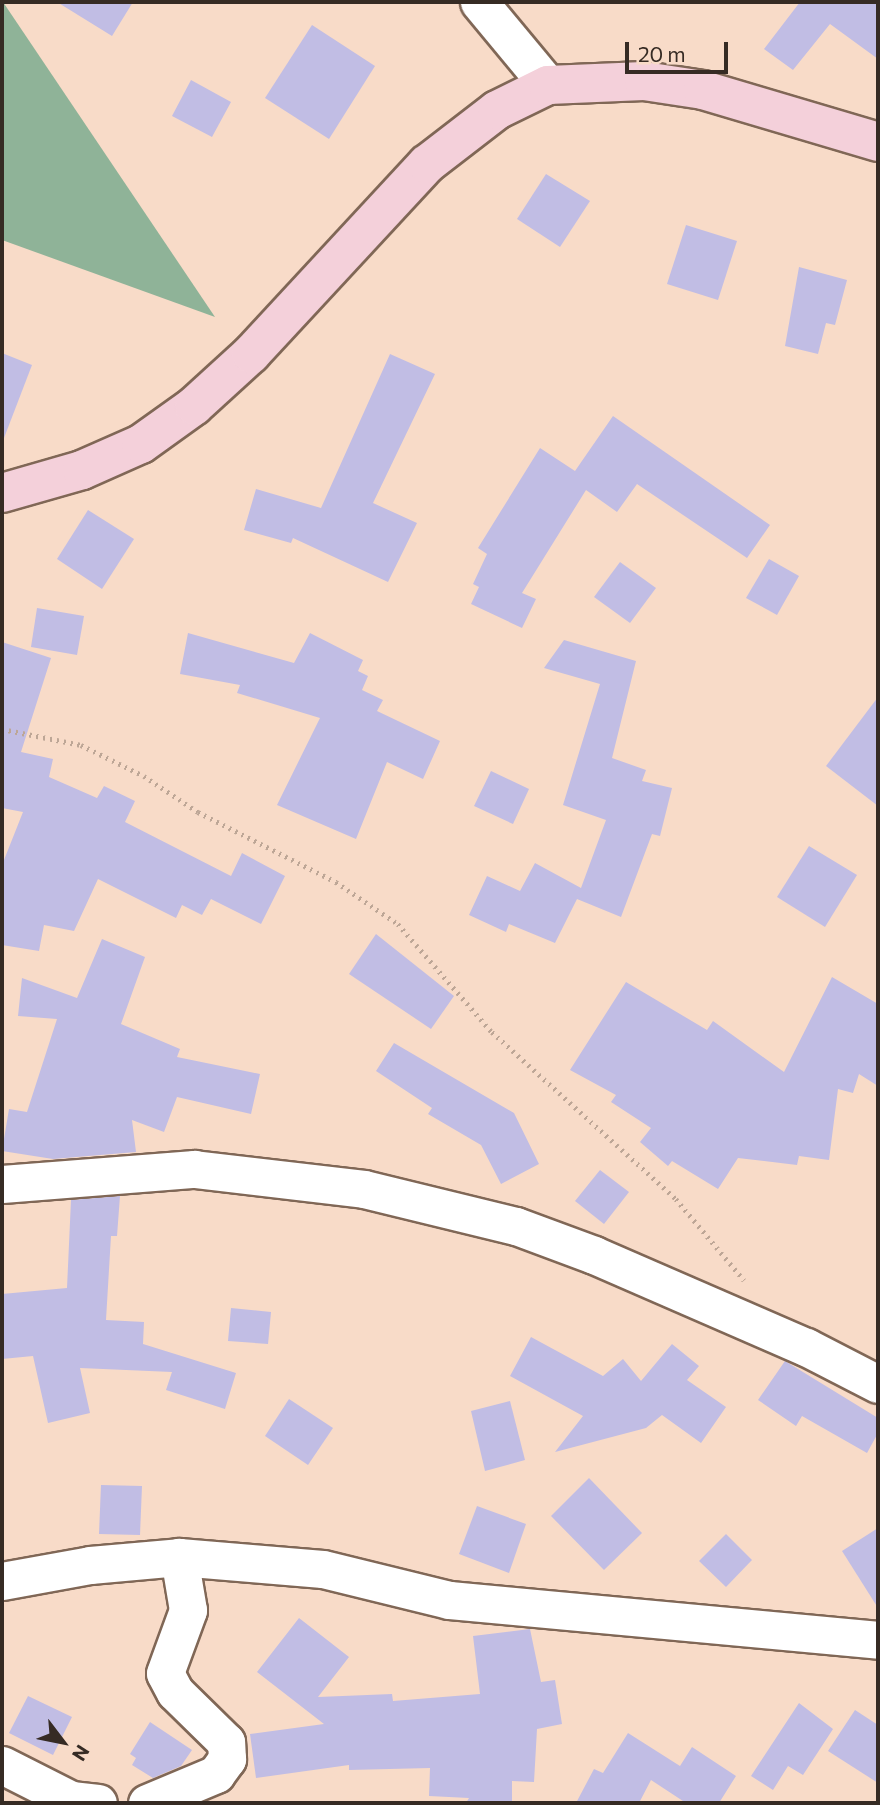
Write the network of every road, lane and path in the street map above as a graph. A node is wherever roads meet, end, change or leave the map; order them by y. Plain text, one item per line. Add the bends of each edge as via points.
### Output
1 (479, 2) edge
2 (548, 85) junction
3 (878, 142) edge
4 (2, 493) edge
5 (2, 729) edge
6 (2, 1184) edge
7 (753, 1290) dead end
8 (878, 1384) edge
9 (179, 1557) junction
10 (2, 1581) edge
11 (878, 1640) edge
12 (2, 1765) edge
13 (98, 1803) edge
14 (147, 1803) edge

1 - 2 street
2 - 3 main road via 644,81 703,90
2 - 4 main road via 497,110 427,164 251,354 194,406 141,444 82,470
5 - 7 path via 81,745 134,771 198,812 336,882 398,924 492,1032 676,1199
6 - 8 street via 194,1169 365,1189 516,1226 594,1255 806,1347
9 - 10 street
9 - 11 street via 323,1569 462,1601
9 - 14 street via 188,1611 165,1673 175,1692 226,1742 227,1759 216,1774
12 - 13 street via 71,1800

